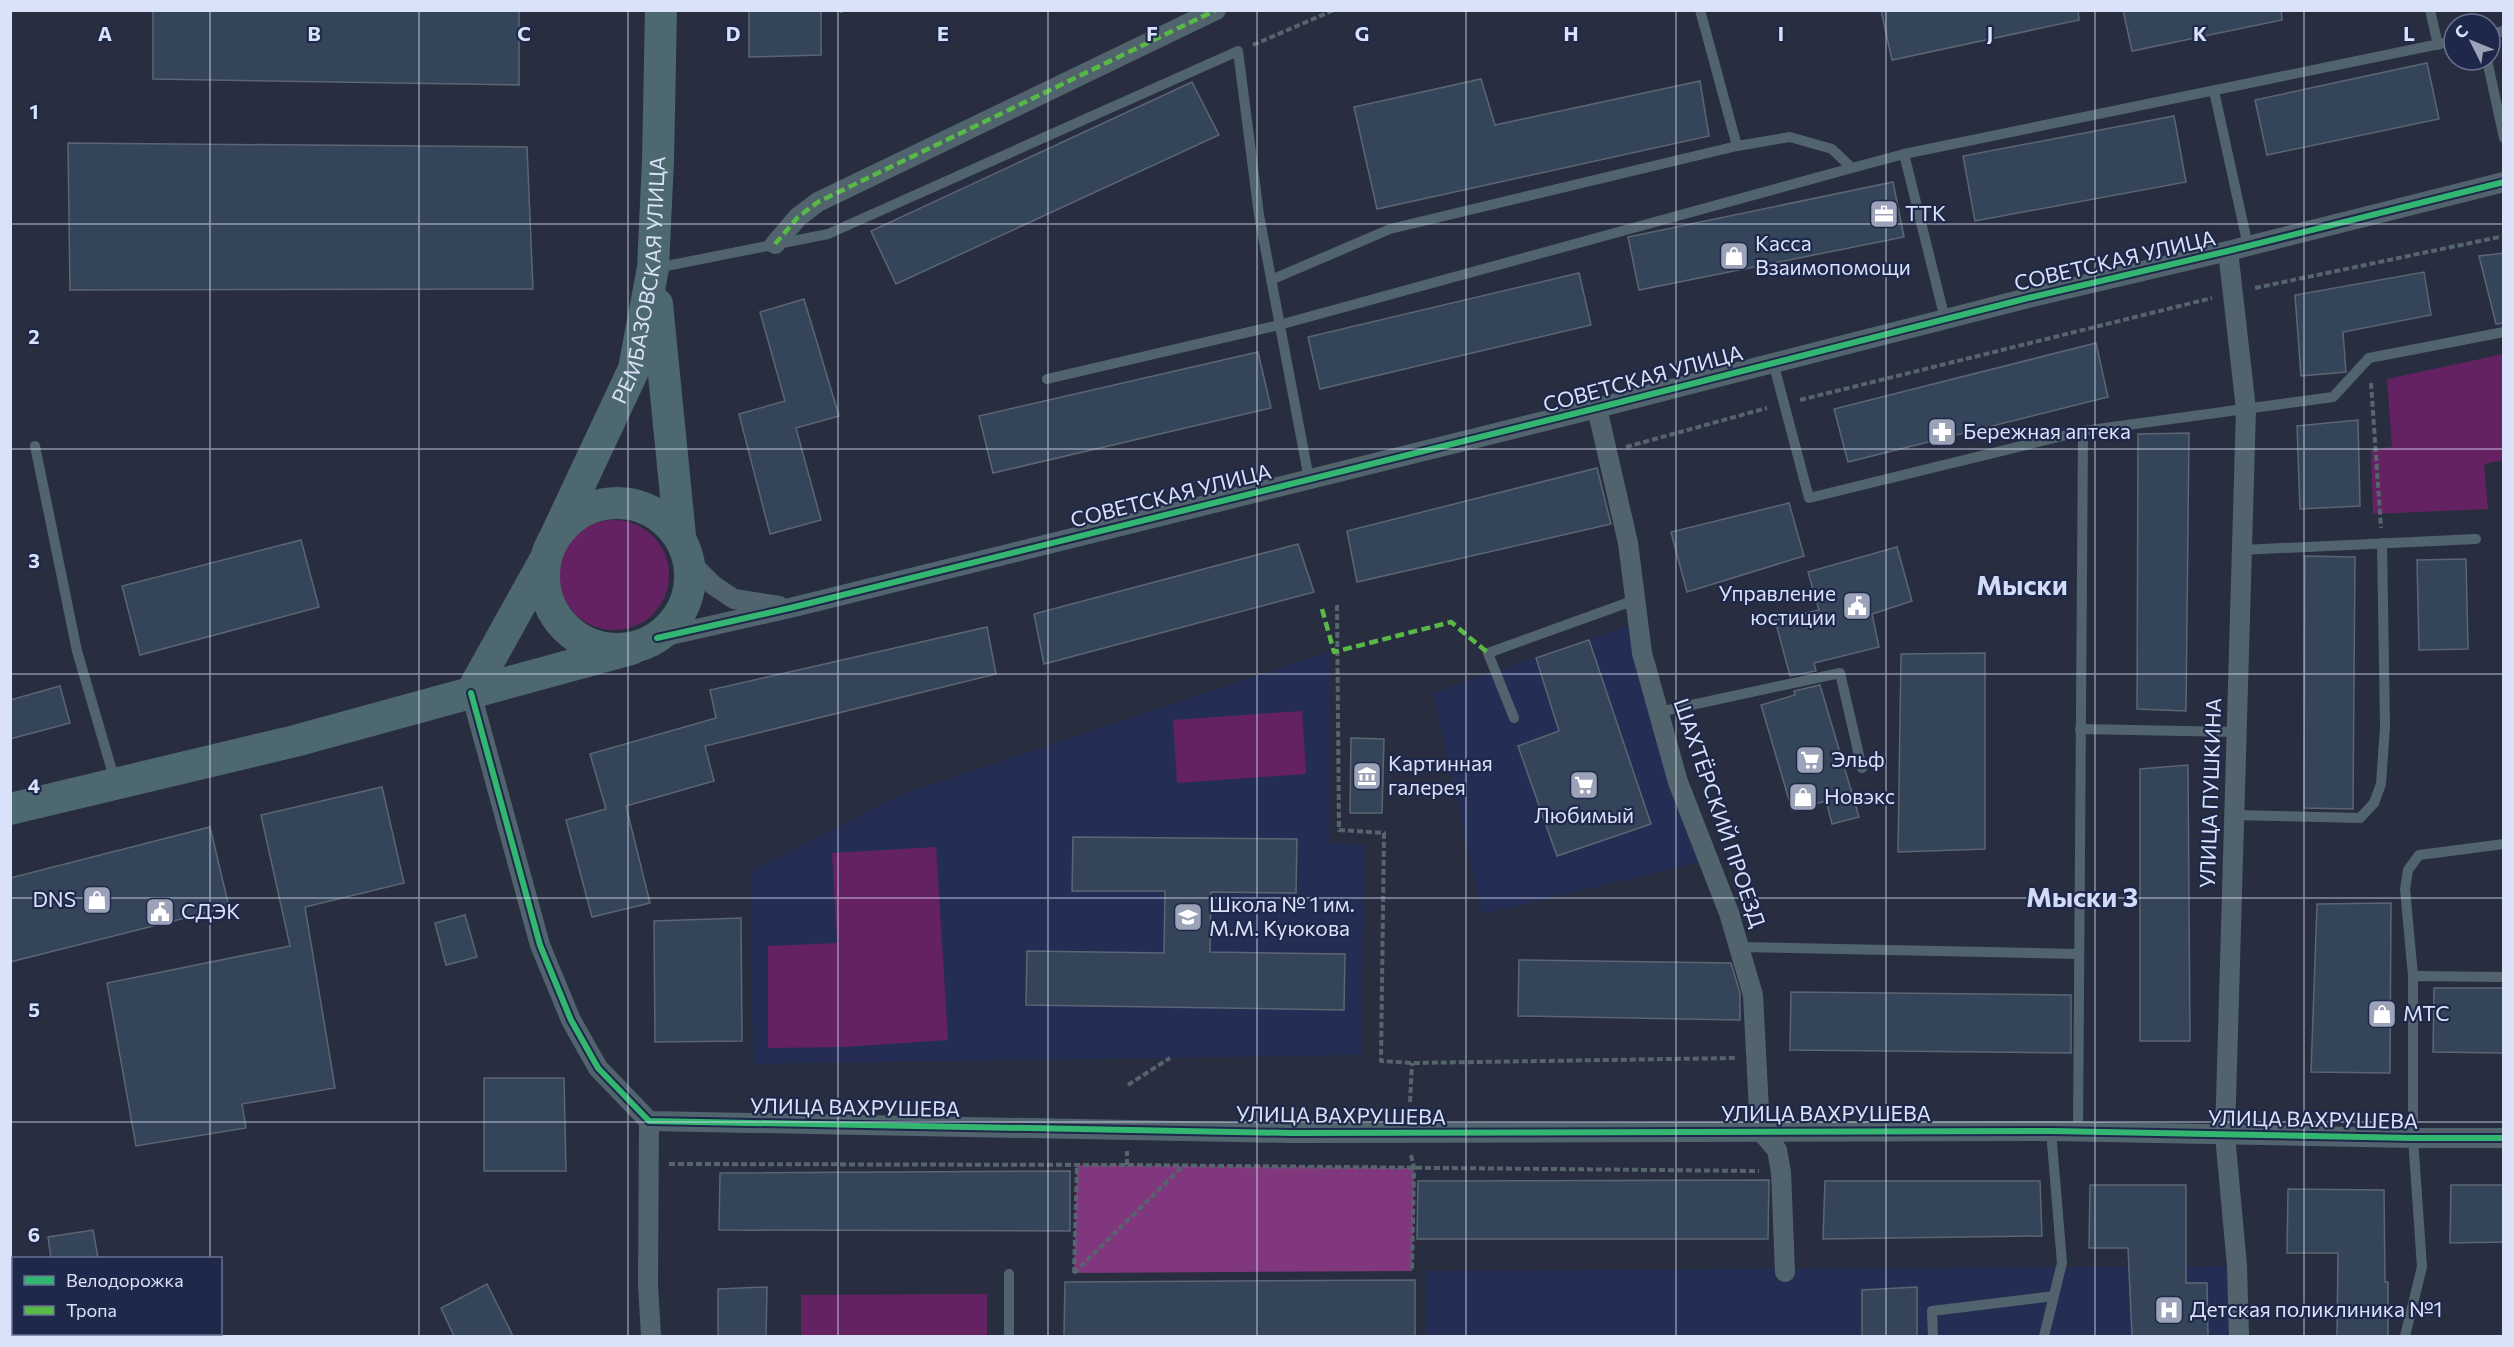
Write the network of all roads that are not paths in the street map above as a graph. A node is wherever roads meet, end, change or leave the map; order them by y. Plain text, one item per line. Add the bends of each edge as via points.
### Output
1 (661, 10) edge
2 (1216, 10) edge
3 (1700, 10) edge
4 (2430, 10) edge
5 (2442, 44) edge
6 (2438, 45) junction
7 (2490, 72) edge
8 (2214, 91) junction
9 (2504, 138) edge
10 (1737, 146) junction
11 (1904, 154) junction
12 (1852, 168) junction
13 (2504, 182) edge
14 (775, 244) junction
15 (2248, 246) junction
16 (2228, 251) junction
17 (653, 268) junction
18 (1271, 280) junction
19 (1945, 319) junction
20 (1279, 325) junction
21 (2504, 332) edge
22 (1773, 362) junction
23 (1047, 379) dead end
24 (1597, 408) junction
25 (2246, 409) junction
26 (2083, 431) junction
27 (35, 446) dead end
28 (1309, 479) junction
29 (2476, 539) dead end
30 (2382, 543) junction
31 (551, 547) junction
32 (685, 549) junction
33 (2242, 550) junction
34 (1635, 600) junction
35 (790, 608) junction
36 (644, 643) junction
37 (471, 693) junction
38 (1659, 712) junction
39 (1514, 718) dead end
40 (2080, 729) junction
41 (2236, 732) junction
42 (1862, 768) dead end
43 (116, 783) junction
44 (10, 809) edge
45 (2234, 815) junction
46 (2504, 844) edge
47 (1739, 947) junction
48 (2079, 954) junction
49 (2413, 976) junction
50 (2504, 977) edge
51 (649, 1121) junction
52 (1760, 1130) junction
53 (2051, 1131) junction
54 (2078, 1132) junction
55 (2225, 1135) junction
56 (2413, 1138) junction
57 (2504, 1138) edge
58 (1785, 1272) dead end
59 (1009, 1274) dead end
60 (2054, 1296) junction
61 (651, 1336) edge
62 (1010, 1336) edge
63 (1933, 1336) edge
64 (2044, 1336) edge
65 (2239, 1336) edge
66 (2405, 1336) edge

1 - 17 main road, РЕМБАЗОВСКАЯ УЛИЦА
2 - 14 street via 818,202 798,217
3 - 10 lane
4 - 6 lane
5 - 6 lane
6 - 8 lane
7 - 9 lane
8 - 11 lane
8 - 15 lane
10 - 12 lane via 1791,137 1832,149
10 - 18 lane via 1390,229
11 - 12 lane
11 - 19 lane
12 - 20 lane
13 - 15 street, СОВЕТСКАЯ УЛИЦА
14 - 17 lane
14 - 18 lane via 828,234 1238,51
15 - 16 street, СОВЕТСКАЯ УЛИЦА
16 - 19 street, СОВЕТСКАЯ УЛИЦА
16 - 25 street, УЛИЦА ПУШКИНА
17 - 31 main road, РЕМБАЗОВСКАЯ УЛИЦА via 634,369
17 - 32 main road
18 - 20 lane
19 - 22 street, СОВЕТСКАЯ УЛИЦА
20 - 23 lane
20 - 28 lane
21 - 25 lane via 2370,358 2333,397
22 - 24 street, СОВЕТСКАЯ УЛИЦА
22 - 26 lane via 1809,498
24 - 28 street, СОВЕТСКАЯ УЛИЦА
24 - 34 street, ШАХТЁРСКИЙ ПРОЕЗД via 1628,543
25 - 26 lane
25 - 33 street, УЛИЦА ПУШКИНА
26 - 40 lane
27 - 43 lane via 77,651
28 - 35 street, СОВЕТСКАЯ УЛИЦА
29 - 30 lane
30 - 33 lane
30 - 45 lane via 2385,727 2381,784 2374,803 2360,818
31 - 32 main road via 578,513 604,503 633,503 660,515
31 - 36 main road via 545,589 555,616 575,636 602,648
31 - 37 main road, РЕМБАЗОВСКАЯ УЛИЦА
32 - 35 street via 713,585 734,599
32 - 36 main road via 690,591 678,618
33 - 41 street, УЛИЦА ПУШКИНА
34 - 38 street, ШАХТЁРСКИЙ ПРОЕЗД via 1642,653
34 - 39 lane via 1488,653
35 - 36 street, СОВЕТСКАЯ УЛИЦА
36 - 37 main road
37 - 43 main road via 295,741
37 - 51 street via 540,945 571,1020 598,1068
38 - 42 lane via 1840,673
38 - 47 street, ШАХТЁРСКИЙ ПРОЕЗД via 1678,782 1730,913
40 - 41 lane
40 - 48 lane
41 - 45 street, УЛИЦА ПУШКИНА
43 - 44 main road
45 - 55 street, УЛИЦА ПУШКИНА
46 - 49 lane via 2419,855 2408,870 2405,889
47 - 48 lane
47 - 52 street, ШАХТЁРСКИЙ ПРОЕЗД via 1753,995
48 - 54 lane
49 - 50 lane
49 - 56 lane
51 - 52 street, УЛИЦА ВАХРУШЕВА via 1407,1133
51 - 61 street
52 - 53 street, УЛИЦА ВАХРУШЕВА
52 - 58 street via 1777,1150 1781,1172
53 - 54 street, УЛИЦА ВАХРУШЕВА
53 - 60 lane via 2062,1263
54 - 55 street, УЛИЦА ВАХРУШЕВА
55 - 56 street, УЛИЦА ВАХРУШЕВА
55 - 65 street, УЛИЦА ПУШКИНА
56 - 57 street, УЛИЦА ВАХРУШЕВА
56 - 66 lane via 2422,1268
59 - 62 lane
60 - 63 lane via 1932,1311
60 - 64 lane

